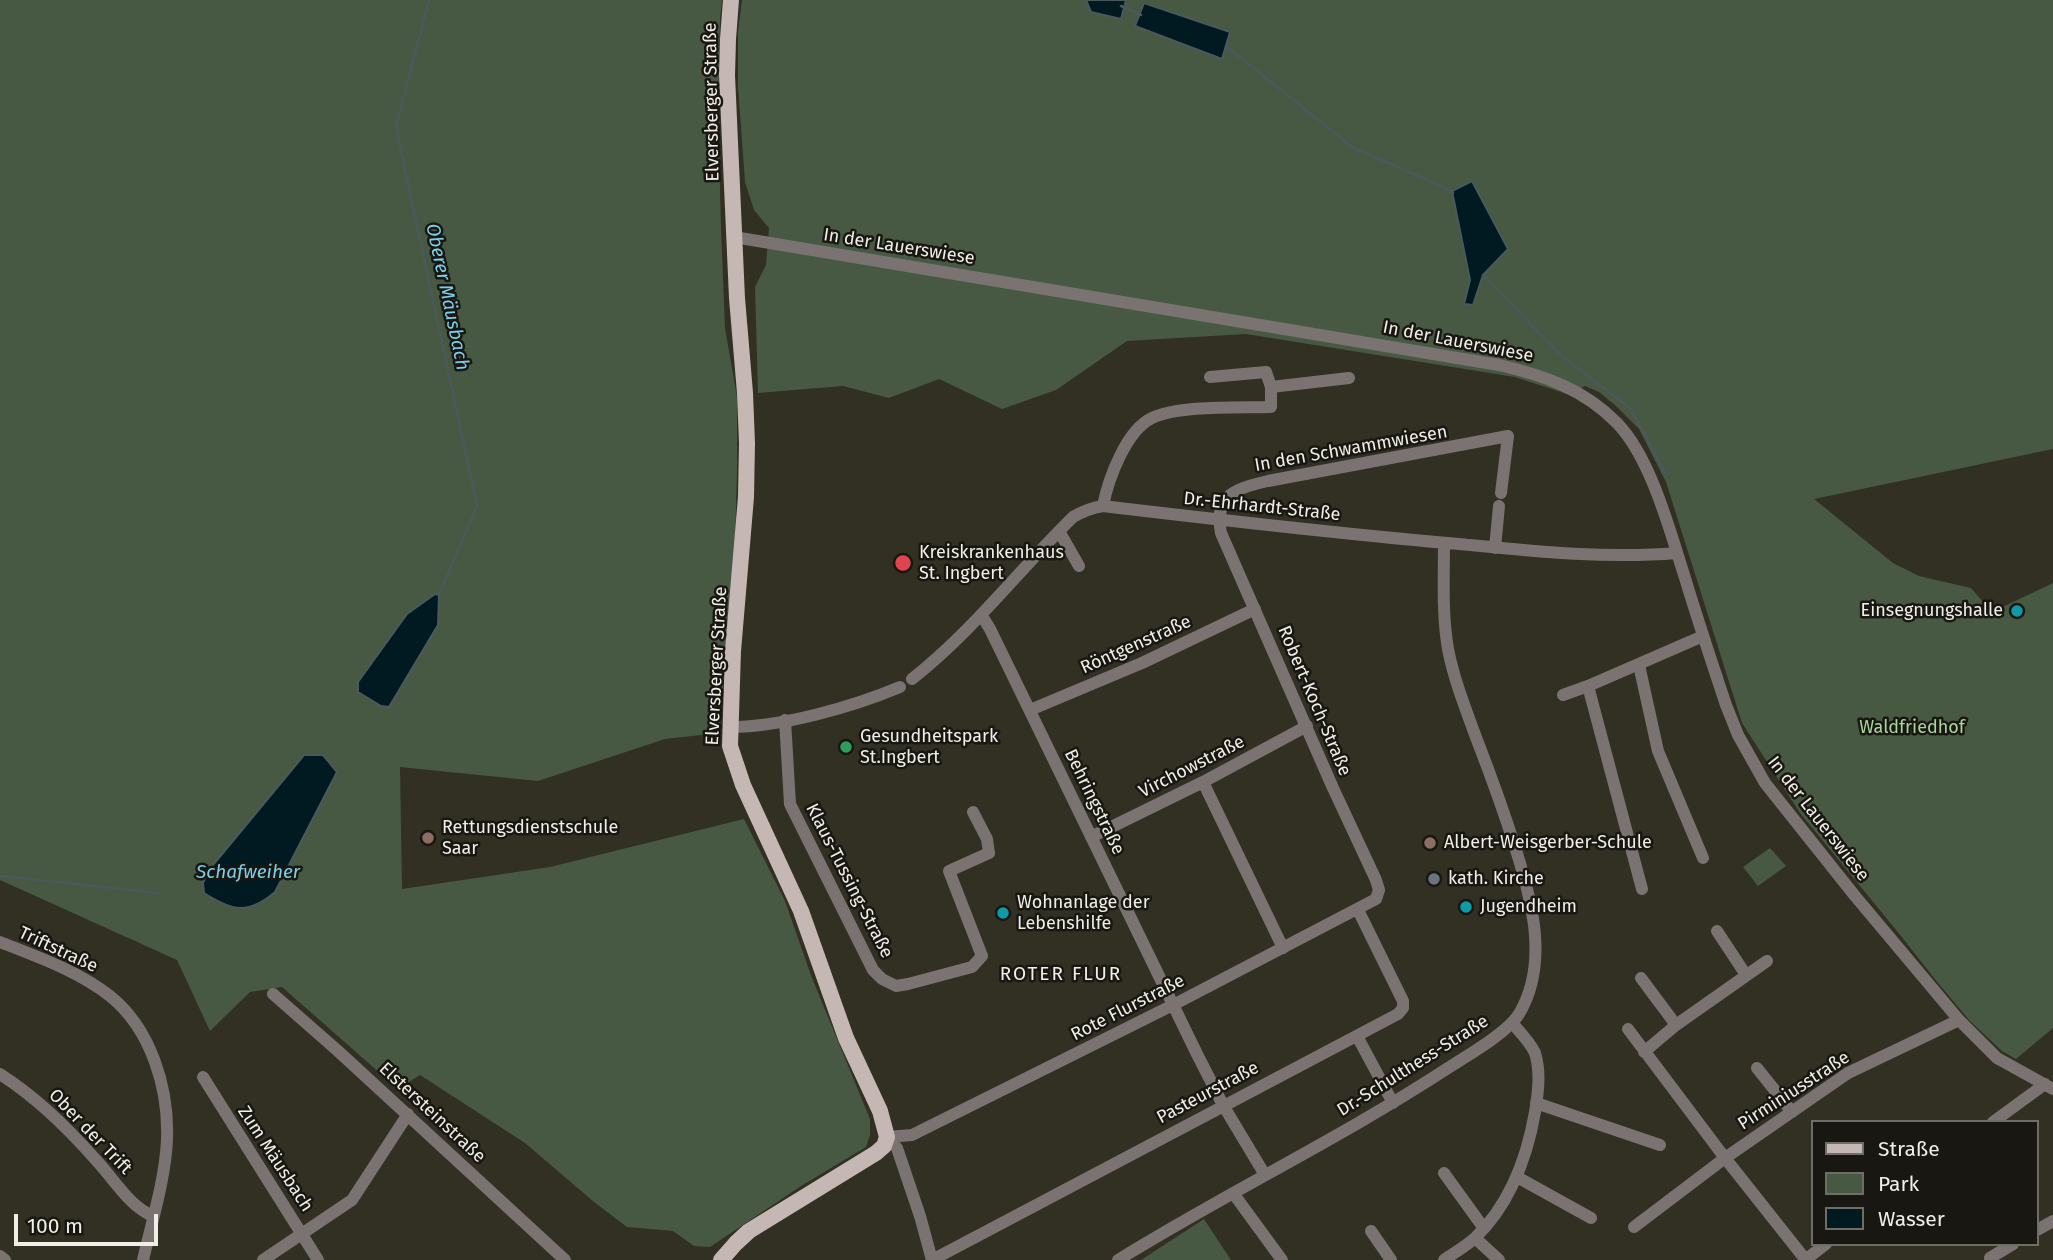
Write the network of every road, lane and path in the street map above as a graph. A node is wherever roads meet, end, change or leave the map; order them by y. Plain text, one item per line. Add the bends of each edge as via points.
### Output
1 (731, 0) edge
2 (734, 237) junction
3 (1210, 377) dead end
4 (1349, 378) dead end
5 (1271, 387) junction
6 (1103, 506) junction
7 (1220, 520) junction
8 (1059, 531) junction
9 (1444, 543) junction
10 (1495, 548) junction
11 (1677, 553) junction
12 (1079, 566) dead end
13 (1255, 609) junction
14 (982, 616) junction
15 (1703, 636) junction
16 (1639, 665) junction
17 (912, 679) dead end
18 (1588, 686) junction
19 (900, 687) dead end
20 (1563, 695) dead end
21 (1030, 710) junction
22 (785, 720) junction
23 (1307, 726) junction
24 (730, 727) junction
25 (1203, 782) junction
26 (973, 812) dead end
27 (1091, 837) junction
28 (1703, 858) dead end
29 (1642, 889) dead end
30 (1378, 894) joint
31 (1358, 910) junction
32 (1717, 931) dead end
33 (0, 942) edge
34 (1283, 948) junction
35 (1767, 961) dead end
36 (1746, 975) junction
37 (1641, 978) dead end
38 (273, 994) dead end
39 (1173, 1005) junction
40 (1959, 1020) junction
41 (1512, 1023) junction
42 (1676, 1025) junction
43 (1628, 1029) dead end
44 (1357, 1036) junction
45 (1644, 1052) junction
46 (1757, 1068) dead end
47 (0, 1074) edge
48 (203, 1077) dead end
49 (2049, 1087) edge
50 (1393, 1103) junction
51 (1536, 1103) junction
52 (1223, 1105) junction
53 (1792, 1112) junction
54 (408, 1114) junction
55 (1996, 1120) edge
56 (887, 1137) junction
57 (1660, 1145) dead end
58 (1725, 1158) junction
59 (1444, 1173) dead end
60 (1265, 1175) junction
61 (1517, 1177) junction
62 (1233, 1193) junction
63 (153, 1216) junction
64 (1591, 1218) dead end
65 (1634, 1227) dead end
66 (1371, 1231) dead end
67 (1479, 1233) junction
68 (302, 1234) junction
69 (1823, 1246) edge
70 (2010, 1246) edge
71 (0, 1256) edge
72 (1990, 1258) dead end
73 (5, 1260) edge
74 (143, 1260) edge
75 (263, 1260) edge
76 (317, 1260) edge
77 (565, 1260) edge
78 (721, 1260) edge
79 (932, 1260) edge
80 (1118, 1260) edge
81 (1282, 1260) edge
82 (1391, 1260) edge
83 (1444, 1260) edge
84 (1499, 1260) edge
85 (1805, 1260) edge

1 - 2 main road, Elversberger Straße via 727,75
2 - 11 street, In der Lauerswiese via 1528,372 1569,387 1619,425 1641,459
2 - 24 main road, Elversberger Straße via 747,443
3 - 5 street via 1266,372
4 - 5 street
5 - 6 street via 1271,407 1200,409 1145,421 1117,459
6 - 7 street, Dr.-Ehrhardt-Straße
6 - 8 street, Dr.-Ehrhardt-Straße via 1084,510
7 - 9 street, Dr.-Ehrhardt-Straße
7 - 10 street, In den Schwammwiesen via 1225,499 1249,485 1508,436
7 - 13 street, Robert-Koch-Straße via 1221,533
8 - 12 street
8 - 14 street, Dr.-Ehrhardt-Straße
9 - 10 street, Dr.-Ehrhardt-Straße
9 - 41 street, Dr.-Schulthess-Straße via 1444,626 1452,667 1517,852 1533,917 1534,973
10 - 11 street, Dr.-Ehrhardt-Straße via 1621,556
11 - 15 street, In der Lauerswiese
13 - 21 street, Röntgenstraße
13 - 23 street, Robert-Koch-Straße
14 - 17 street, Dr.-Ehrhardt-Straße
14 - 21 street, Behringstraße
15 - 16 street
15 - 40 street, In der Lauerswiese via 1738,736 1765,783
16 - 18 street
16 - 28 street via 1658,751
18 - 20 street
18 - 29 street
19 - 22 street
21 - 27 street, Behringstraße
22 - 24 street
22 - 26 street, Klaus-Tussing-Straße via 790,804 873,970 896,986 972,967 982,956 949,871 989,853
23 - 25 street, Virchowstraße
23 - 30 street, Robert-Koch-Straße via 1376,880
24 - 56 main road, Elversberger Straße via 733,757 743,785 801,911
25 - 27 street, Virchowstraße
25 - 34 street
27 - 39 street, Behringstraße
30 - 31 street, Rote Flurstraße
31 - 34 street, Rote Flurstraße
31 - 44 street, Pasteurstraße via 1403,1008
32 - 36 street
33 - 63 street, Triftstraße via 78,975 110,996 142,1032 154,1058 166,1113 165,1160
34 - 39 street, Rote Flurstraße
35 - 36 street
36 - 42 street
37 - 42 street
38 - 54 street, Elstersteinstraße
39 - 52 street, Behringstraße
39 - 56 street, Rote Flurstraße via 912,1135
40 - 49 street, In der Lauerswiese via 1997,1058
40 - 53 street, Pirminiusstraße via 1848,1073
41 - 50 street, Dr.-Schulthess-Straße
41 - 51 street via 1535,1053
42 - 45 street
43 - 45 street
44 - 50 street
44 - 52 street, Pasteurstraße
45 - 58 street
46 - 53 street
47 - 63 street, Ober der Trift via 52,1115 138,1208
48 - 68 street, Zum Mäusbach
49 - 55 street
50 - 60 street, Dr.-Schulthess-Straße
51 - 57 street
51 - 61 street
52 - 60 street, Behringstraße
52 - 79 street, Pasteurstraße
53 - 58 street, Pirminiusstraße
54 - 68 street via 352,1200
54 - 77 street, Elstersteinstraße
56 - 78 main road via 876,1153 749,1231
56 - 79 street via 897,1148
58 - 65 street, Pirminiusstraße
58 - 85 street
59 - 67 street
60 - 62 street, Dr.-Schulthess-Straße
61 - 64 street
61 - 67 street
62 - 80 street, Dr.-Schulthess-Straße
62 - 81 street
63 - 74 street, Triftstraße
66 - 82 street
67 - 83 street
67 - 84 street
68 - 75 street
68 - 76 street, Zum Mäusbach
69 - 85 street
70 - 72 street
71 - 73 street

